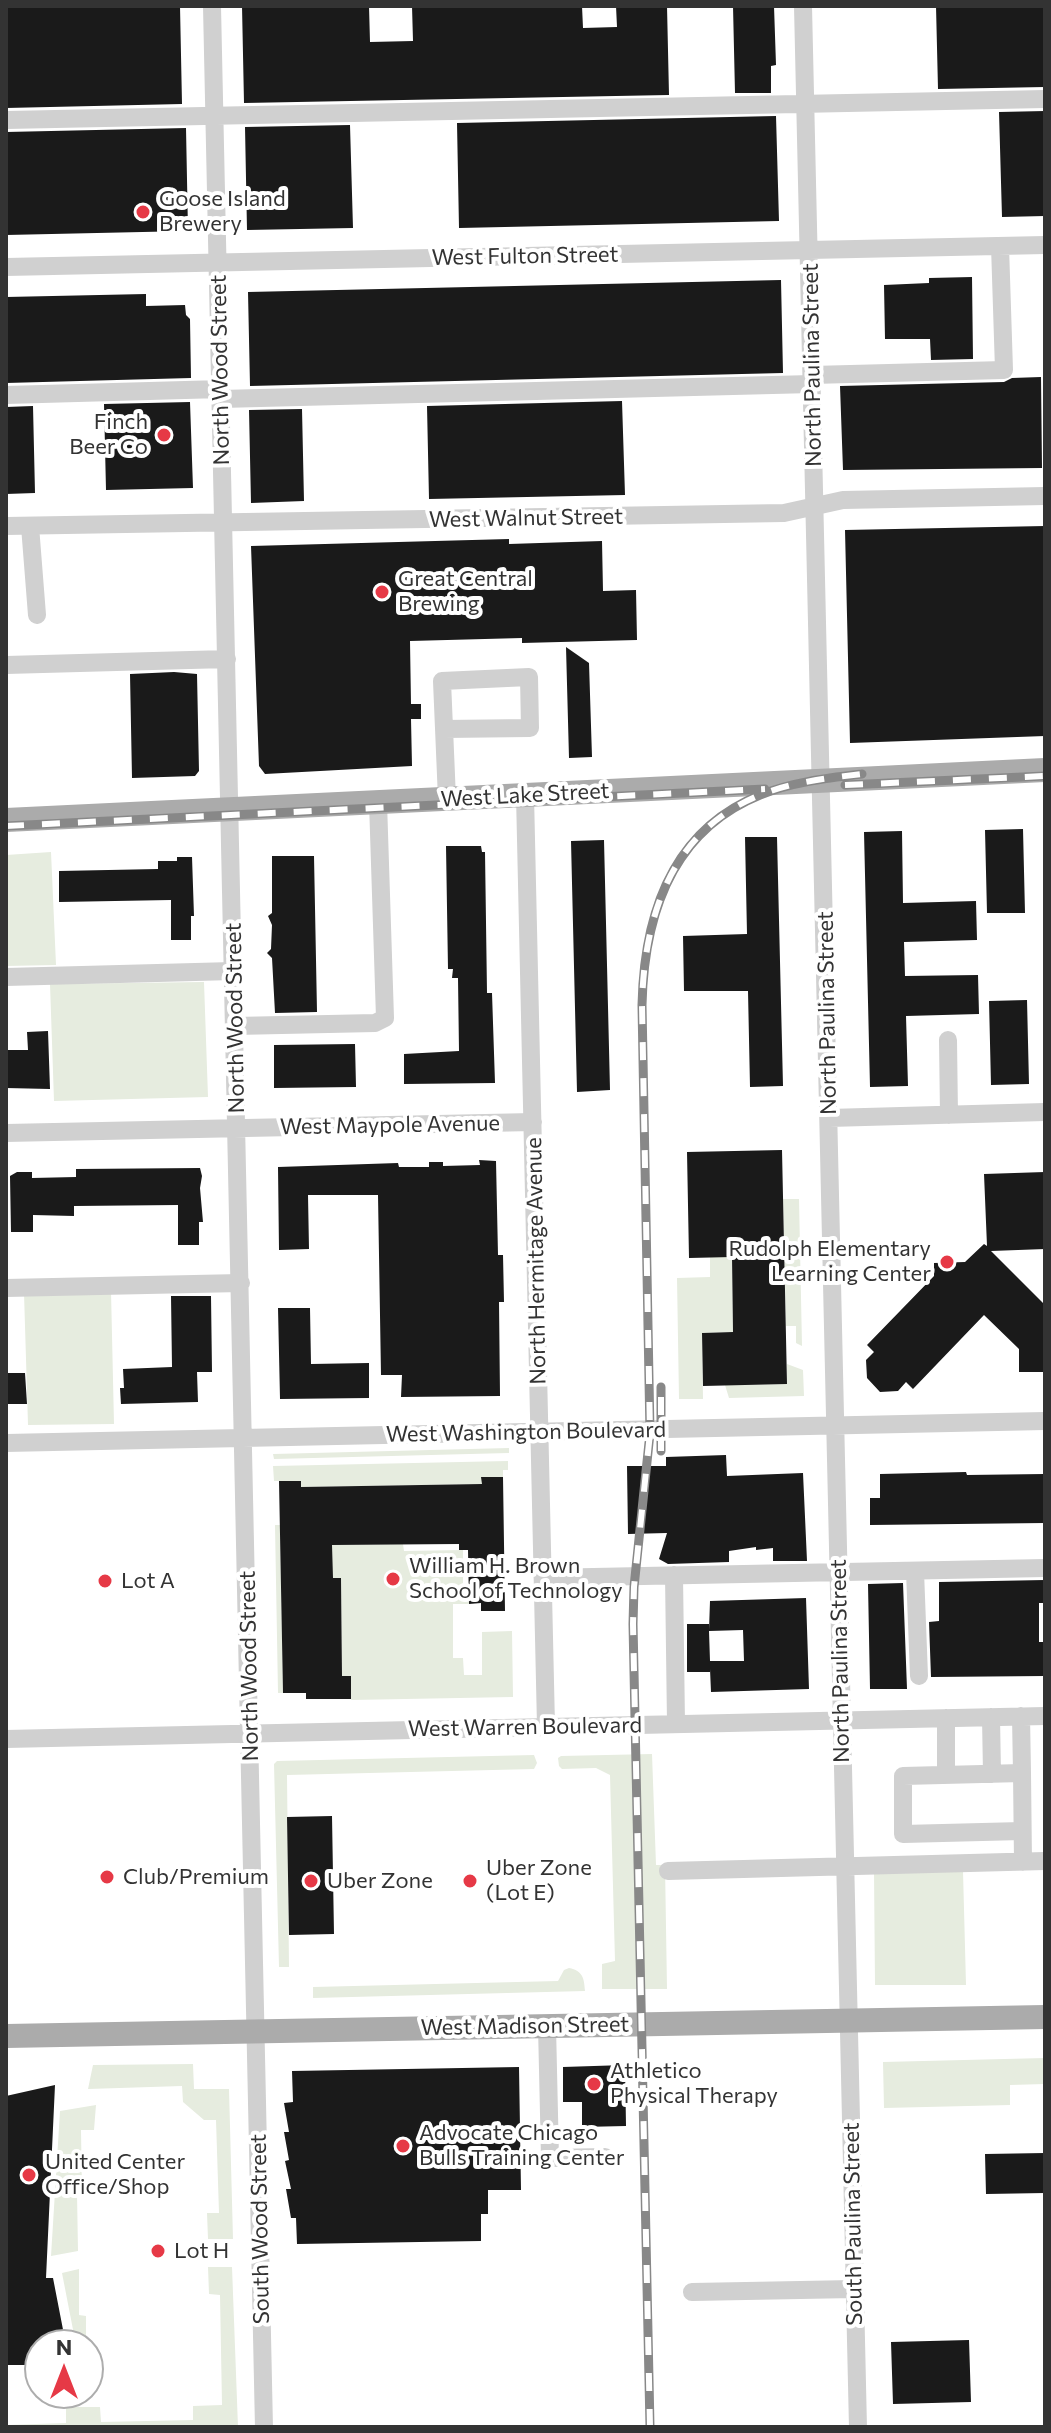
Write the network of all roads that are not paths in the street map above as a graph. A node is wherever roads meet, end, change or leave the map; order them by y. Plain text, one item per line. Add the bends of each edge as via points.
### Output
1 (212, 6) edge
2 (803, 6) edge
3 (1045, 99) edge
4 (805, 104) junction
5 (215, 116) junction
6 (6, 120) edge
7 (1045, 245) edge
8 (1000, 246) junction
9 (809, 250) junction
10 (218, 262) junction
11 (6, 267) edge
12 (812, 380) junction
13 (221, 394) junction
14 (6, 395) edge
15 (1045, 496) edge
16 (815, 507) junction
17 (224, 523) junction
18 (6, 526) edge
19 (30, 526) junction
20 (37, 615) dead end
21 (227, 659) junction
22 (6, 665) edge
23 (444, 729) junction
24 (1045, 770) edge
25 (822, 781) junction
26 (525, 795) junction
27 (447, 799) junction
28 (378, 802) junction
29 (230, 809) junction
30 (6, 820) edge
31 (233, 971) junction
32 (6, 977) edge
33 (235, 1026) junction
34 (948, 1040) dead end
35 (1045, 1112) edge
36 (949, 1115) junction
37 (829, 1118) junction
38 (533, 1122) junction
39 (237, 1128) junction
40 (6, 1133) edge
41 (241, 1283) junction
42 (6, 1288) edge
43 (1045, 1421) edge
44 (835, 1426) junction
45 (540, 1432) junction
46 (244, 1438) junction
47 (6, 1443) edge
48 (1045, 1568) edge
49 (915, 1571) junction
50 (838, 1572) junction
51 (674, 1575) junction
52 (543, 1578) junction
53 (919, 1676) dead end
54 (1021, 1716) junction
55 (1045, 1716) edge
56 (991, 1717) junction
57 (946, 1718) junction
58 (842, 1720) junction
59 (676, 1724) junction
60 (546, 1726) junction
61 (251, 1733) junction
62 (6, 1739) edge
63 (1022, 1773) junction
64 (992, 1774) junction
65 (946, 1775) junction
66 (991, 1831) junction
67 (1022, 1831) junction
68 (962, 1832) junction
69 (1045, 1861) edge
70 (1023, 1862) junction
71 (992, 1863) junction
72 (964, 1864) junction
73 (845, 1866) junction
74 (668, 1871) dead end
75 (1045, 2017) edge
76 (848, 2020) junction
77 (547, 2026) junction
78 (256, 2030) junction
79 (6, 2036) edge
80 (605, 2157) dead end
81 (854, 2289) junction
82 (692, 2292) dead end
83 (264, 2427) edge
84 (858, 2427) edge

1 - 5 street, North Wood Street
2 - 4 street, North Paulina Street
3 - 4 street
4 - 5 street
4 - 9 street, North Paulina Street
5 - 6 street
5 - 10 street, North Wood Street
7 - 8 street, West Fulton Street
8 - 9 street, West Fulton Street
8 - 12 street via 1004,370
9 - 10 street, West Fulton Street
9 - 12 street, North Paulina Street
10 - 11 street, West Fulton Street
10 - 13 street, North Wood Street
12 - 13 street
12 - 16 street, North Paulina Street
13 - 14 street
13 - 17 street, North Wood Street
15 - 16 street, West Walnut Street via 843,500
16 - 17 street, West Walnut Street via 784,513
16 - 25 street, North Paulina Street
17 - 19 street, West Walnut Street
17 - 21 street, North Wood Street
18 - 19 street, West Walnut Street
19 - 20 street
21 - 22 street
21 - 29 street, North Wood Street
23 - 23 street via 442,681 529,677 530,728
23 - 27 street
24 - 25 main road, West Lake Street
25 - 26 main road, West Lake Street
25 - 37 street, North Paulina Street
26 - 27 main road, West Lake Street
26 - 38 street, North Hermitage Avenue
27 - 28 main road, West Lake Street
28 - 29 main road, West Lake Street
28 - 33 street via 385,1018 375,1023
29 - 30 main road, West Lake Street
29 - 31 street, North Wood Street
31 - 32 street
31 - 33 street, North Wood Street
33 - 39 street, North Wood Street
34 - 36 street
35 - 36 street
36 - 37 street
37 - 44 street, North Paulina Street
38 - 39 street, West Maypole Avenue
38 - 45 street, North Hermitage Avenue
39 - 40 street, West Maypole Avenue
39 - 41 street, North Wood Street
41 - 42 street
41 - 46 street, North Wood Street
43 - 44 street, West Washington Boulevard
44 - 45 street, West Washington Boulevard
44 - 50 street, North Paulina Street
45 - 46 street, West Washington Boulevard
45 - 52 street, North Hermitage Avenue
46 - 47 street, West Washington Boulevard
46 - 61 street, North Wood Street
48 - 49 street
49 - 50 street
49 - 53 street
50 - 51 street
50 - 58 street, North Paulina Street
51 - 52 street
51 - 59 street
52 - 60 street, North Hermitage Avenue
54 - 55 street, West Warren Boulevard
54 - 56 street, West Warren Boulevard
54 - 63 street
56 - 57 street, West Warren Boulevard
56 - 64 street
57 - 58 street, West Warren Boulevard
57 - 65 street
58 - 59 street, West Warren Boulevard
58 - 73 street, North Paulina Street
59 - 60 street, West Warren Boulevard
60 - 61 street, West Warren Boulevard
61 - 62 street, West Warren Boulevard
61 - 78 street, North Wood Street
63 - 64 street
63 - 67 street
64 - 65 street
65 - 68 street via 903,1776 903,1834
66 - 67 street
66 - 68 street
66 - 71 street
67 - 70 street
68 - 72 street
69 - 70 street
70 - 71 street
71 - 72 street
72 - 73 street
73 - 74 street
73 - 76 street, North Paulina Street
75 - 76 main road, West Madison Street
76 - 77 main road, West Madison Street
76 - 81 street, South Paulina Street
77 - 78 main road, West Madison Street
77 - 80 street via 550,2158
78 - 79 main road, West Madison Street
78 - 83 street, South Wood Street
81 - 82 street
81 - 84 street, South Paulina Street

